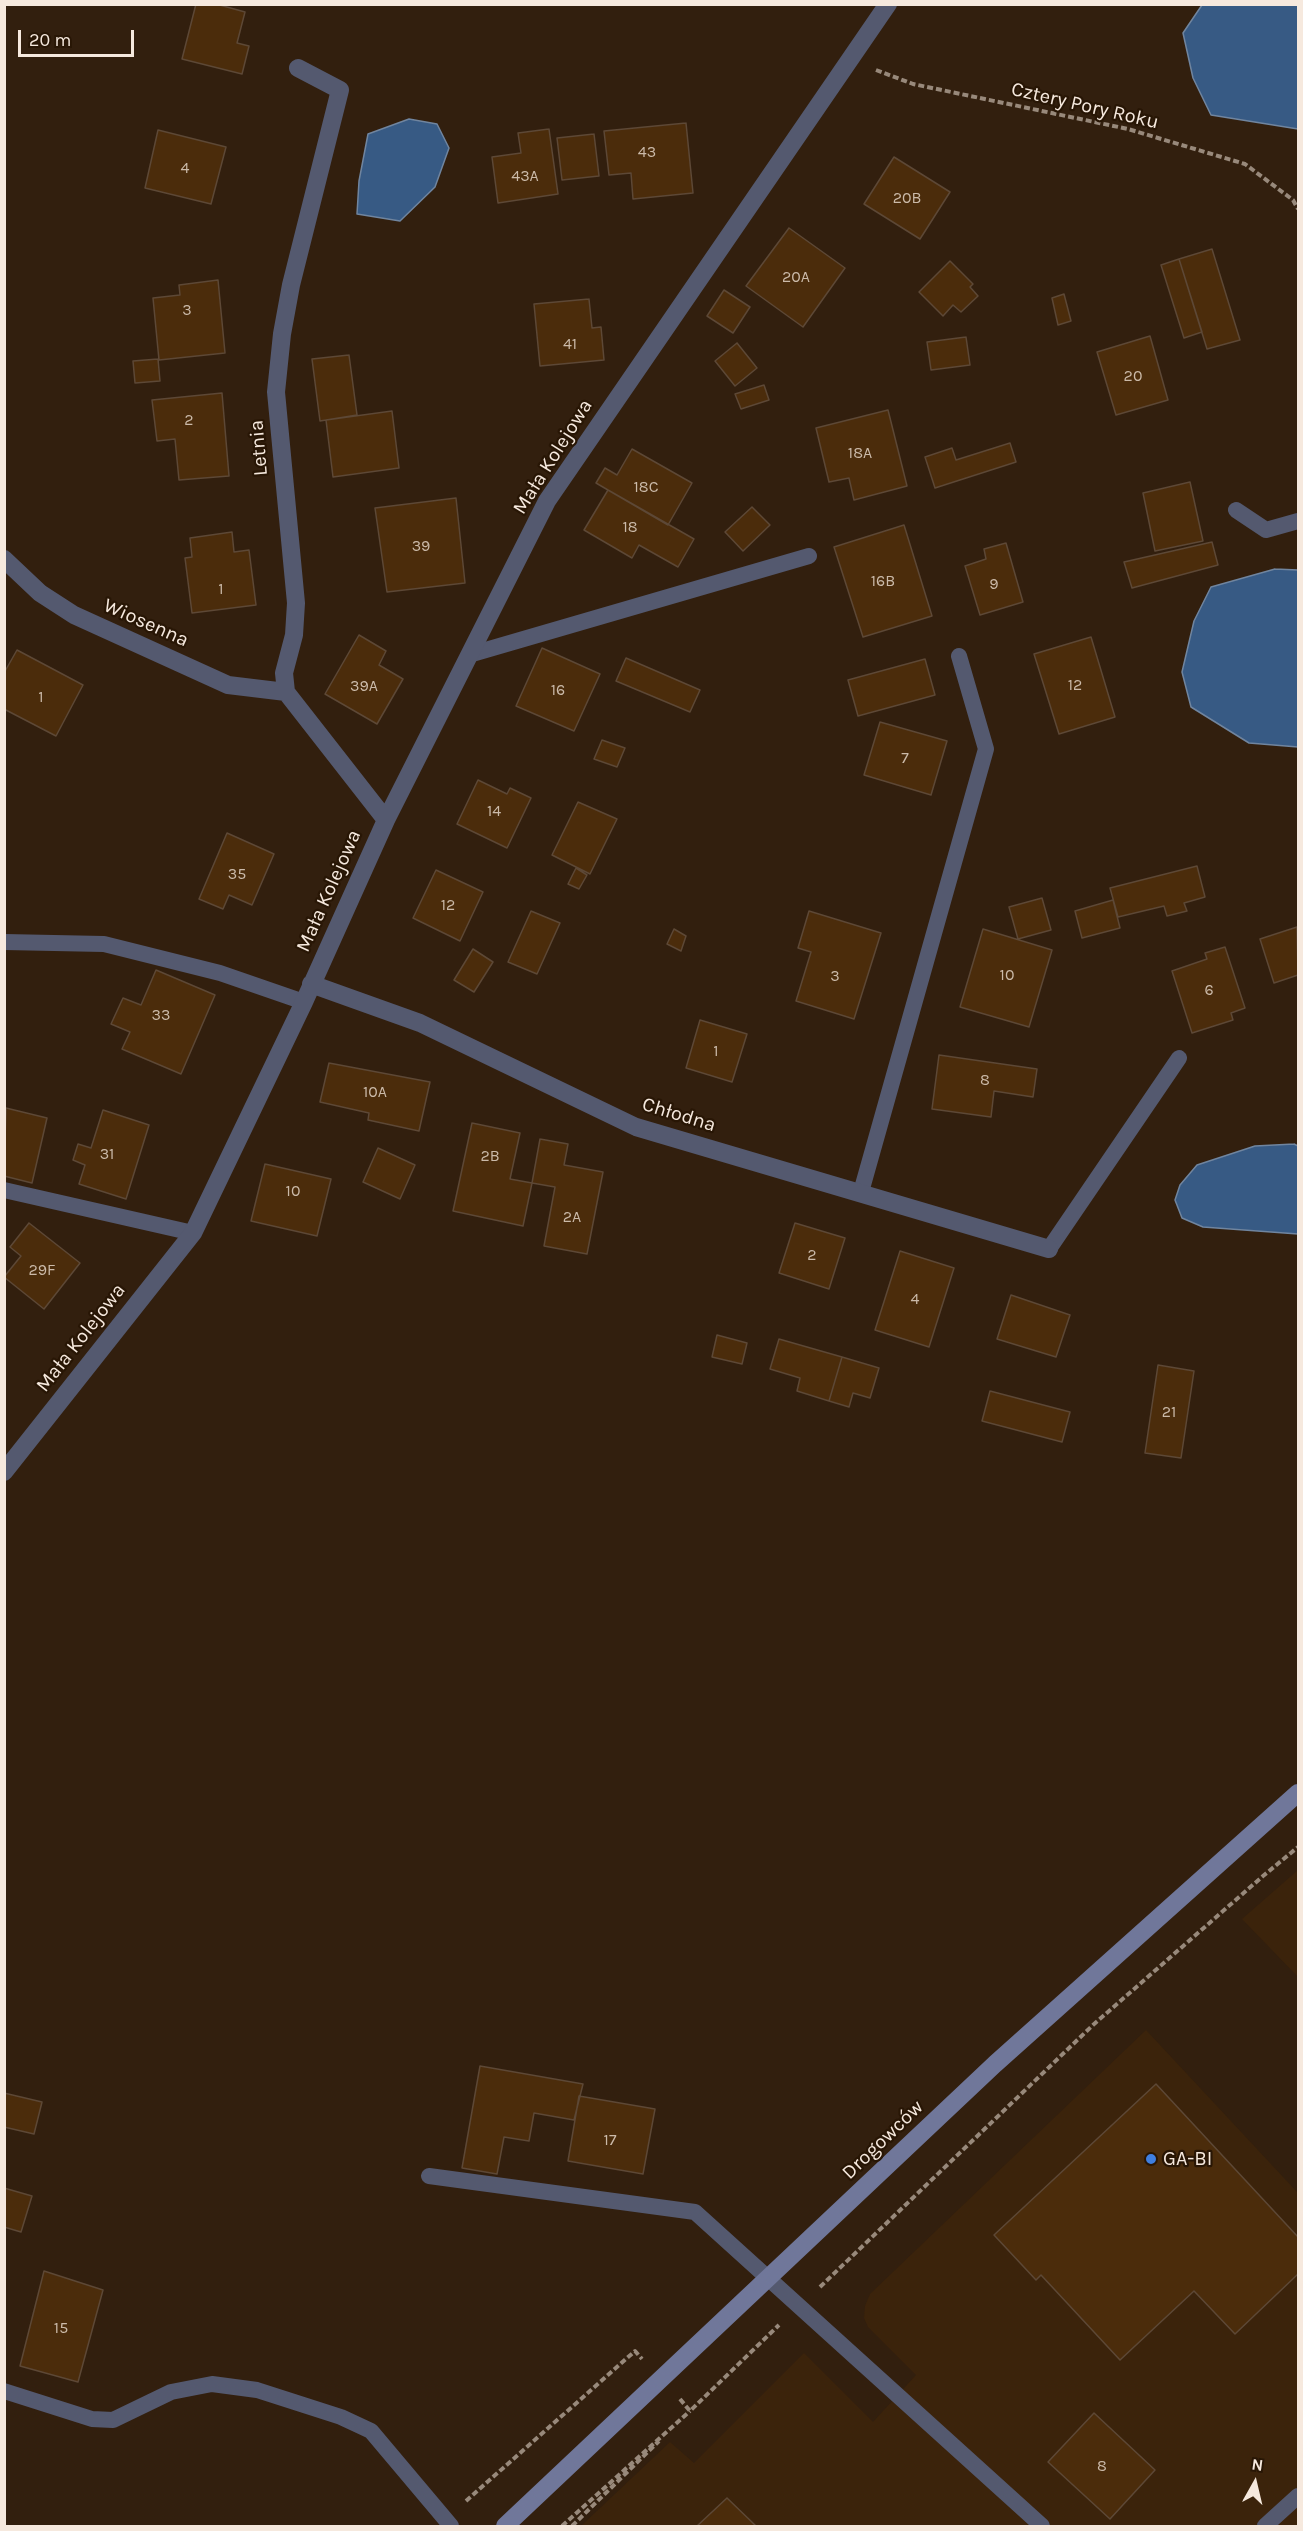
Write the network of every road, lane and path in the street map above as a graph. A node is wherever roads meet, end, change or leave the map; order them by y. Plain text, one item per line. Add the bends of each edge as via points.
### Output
1 (888, 4) edge
2 (853, 54) junction
3 (298, 68) dead end
4 (1299, 209) edge
5 (1236, 510) dead end
6 (1299, 521) edge
7 (808, 556) dead end
8 (4, 559) edge
9 (472, 654) junction
10 (959, 656) dead end
11 (286, 692) junction
12 (386, 820) junction
13 (4, 942) edge
14 (312, 984) junction
15 (304, 1002) junction
16 (1179, 1058) dead end
17 (4, 1190) edge
18 (861, 1192) junction
19 (193, 1233) junction
20 (1049, 1249) joint
21 (4, 1472) edge
22 (1299, 1792) edge
23 (429, 2176) dead end
24 (769, 2279) junction
25 (4, 2391) edge
26 (1299, 2496) edge
27 (451, 2526) edge
28 (505, 2526) edge
29 (562, 2526) edge
30 (572, 2526) edge
31 (1042, 2526) edge
32 (1265, 2526) edge

1 - 2 street, Mała Kolejowa
2 - 4 path, Cztery Pory Roku via 873,69 913,84 1128,129 1245,164 1293,200
2 - 9 street, Mała Kolejowa via 547,501
3 - 11 street, Letnia via 340,90 291,285 276,392 296,603 294,635 284,673
5 - 6 lane via 1266,530
7 - 9 lane
8 - 11 street, Wiosenna via 40,593 74,615 228,685
9 - 12 street, Mała Kolejowa
10 - 18 lane via 986,749
11 - 12 street
12 - 14 street, Mała Kolejowa
13 - 15 lane via 104,944 220,973
14 - 15 street, Mała Kolejowa
14 - 18 street, Chłodna via 420,1023 636,1126
15 - 19 street, Mała Kolejowa
16 - 20 lane
17 - 19 lane
18 - 20 street, Chłodna
19 - 21 street, Mała Kolejowa
22 - 24 main road, Drogowców via 995,2064
23 - 24 lane via 695,2212
24 - 28 main road, Drogowców
24 - 31 lane
25 - 27 lane via 92,2419 113,2420 171,2392 212,2384 257,2390 341,2417 371,2431
26 - 32 lane
29 - 30 path via 690,2411

